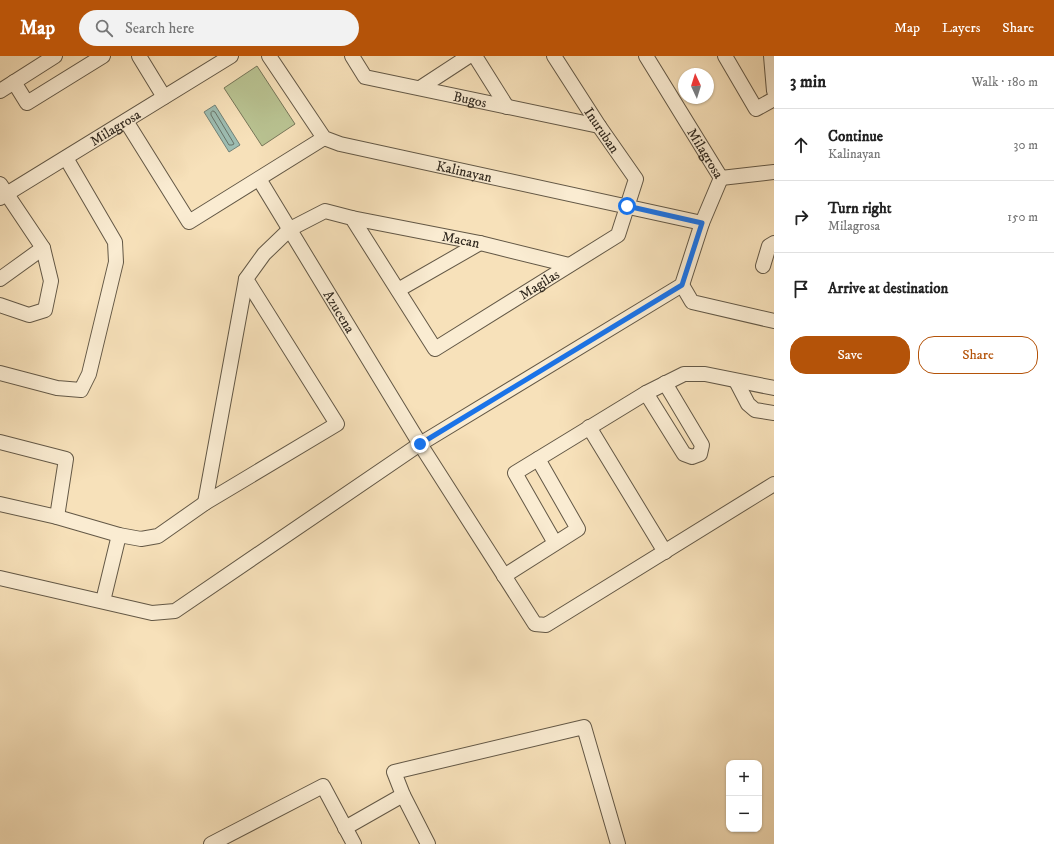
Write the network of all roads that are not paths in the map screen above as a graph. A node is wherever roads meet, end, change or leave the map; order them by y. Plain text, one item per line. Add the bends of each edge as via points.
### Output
1 (55, 56) edge
2 (103, 56) edge
3 (139, 56) edge
4 (269, 56) edge
5 (352, 56) edge
6 (469, 56) edge
7 (475, 56) edge
8 (554, 56) edge
9 (646, 56) edge
10 (725, 56) edge
11 (771, 56) edge
12 (222, 58) edge
13 (14, 82) junction
14 (420, 88) junction
15 (0, 91) edge
16 (774, 91) edge
17 (164, 98) junction
18 (774, 99) edge
19 (507, 107) junction
20 (126, 121) junction
21 (599, 126) junction
22 (324, 138) junction
23 (66, 158) junction
24 (774, 172) edge
25 (721, 178) junction
26 (259, 179) junction
27 (2, 192) edge
28 (627, 206) junction
29 (352, 218) junction
30 (702, 223) junction
31 (290, 229) junction
32 (480, 243) junction
33 (774, 243) edge
34 (43, 248) junction
35 (768, 260) edge
36 (569, 265) junction
37 (0, 279) edge
38 (246, 279) junction
39 (682, 285) junction
40 (398, 290) junction
41 (0, 305) edge
42 (774, 321) edge
43 (0, 374) edge
44 (736, 381) junction
45 (665, 383) junction
46 (774, 388) edge
47 (646, 393) junction
48 (774, 413) edge
49 (589, 427) junction
50 (0, 442) edge
51 (420, 444) junction
52 (538, 459) junction
53 (774, 484) edge
54 (205, 503) junction
55 (0, 504) edge
56 (57, 517) junction
57 (119, 535) junction
58 (555, 543) junction
59 (665, 552) junction
60 (504, 576) junction
61 (0, 578) edge
62 (103, 601) junction
63 (403, 795) junction
64 (345, 828) junction
65 (211, 844) edge
66 (354, 844) edge
67 (428, 844) edge
68 (618, 844) edge

1 - 13 street
2 - 13 street via 27,103
3 - 17 street
4 - 22 street
5 - 14 street, Bugos via 365,76
6 - 14 street
7 - 19 street
8 - 21 street, Inuruban
9 - 25 street, Milagrosa
10 - 18 street via 756,109
11 - 16 street
12 - 17 street, Milagrosa
13 - 15 street
14 - 19 street, Bugos
17 - 20 street, Milagrosa
19 - 21 street, Bugos
20 - 23 street, Milagrosa
20 - 26 street via 189,222
21 - 28 street, Inuruban via 636,179
22 - 26 street
22 - 28 street, Kalinayan via 340,144
23 - 27 street, Milagrosa
23 - 43 street via 115,242 116,262 89,374 81,390 57,388
24 - 25 street
25 - 30 street, Milagrosa
26 - 31 street, Azucena
27 - 34 street
28 - 30 street, Kalinayan
28 - 36 street, Magilas via 618,235
29 - 31 street, Macan via 325,211
29 - 32 street, Macan
29 - 40 street
30 - 39 street, Milagrosa
31 - 38 street, Macan via 264,254
31 - 51 street, Azucena
32 - 36 street, Macan
32 - 40 street
33 - 35 street via 769,246
34 - 37 street
34 - 41 street via 51,281 45,310 29,316
36 - 40 street, Magilas via 435,349
38 - 54 street
38 - 54 street via 337,424
39 - 42 street via 692,302
39 - 51 street
44 - 45 street via 705,374 684,374
44 - 46 street
44 - 48 street via 748,404 755,410
45 - 47 street
45 - 47 street via 702,445 700,454 692,457 684,454
47 - 49 street
49 - 52 street
49 - 59 street
50 - 56 street via 66,459
51 - 60 street, Azucena
51 - 62 street via 175,612 152,613
52 - 58 street via 515,473
52 - 58 street via 578,529
53 - 59 street
54 - 57 street via 158,536 141,539
55 - 56 street
56 - 57 street
57 - 62 street
58 - 60 street
59 - 60 street, Azucena via 546,625 535,624
61 - 62 street
63 - 64 street
63 - 67 street
63 - 68 street via 394,772 584,727
64 - 65 street via 323,786
64 - 66 street

